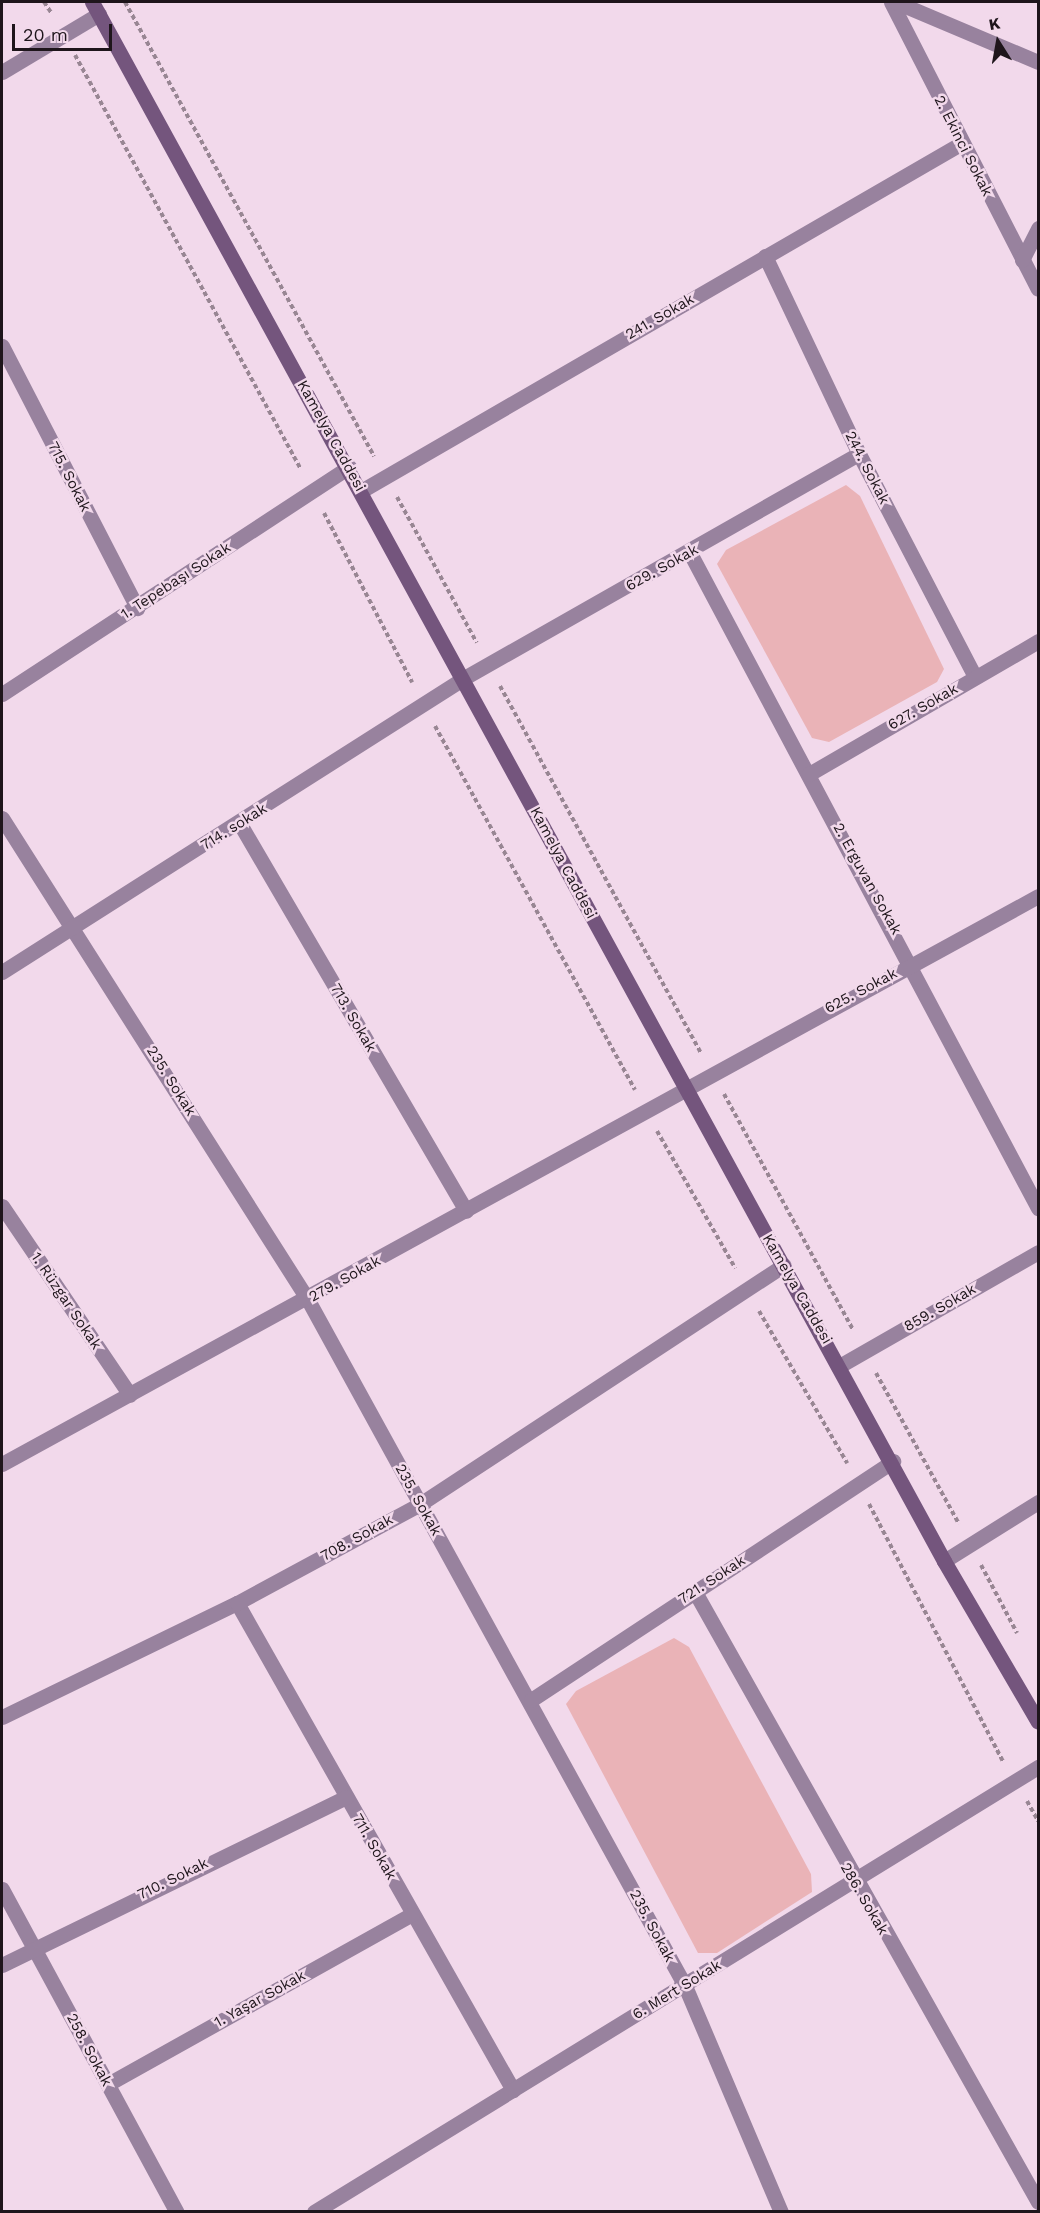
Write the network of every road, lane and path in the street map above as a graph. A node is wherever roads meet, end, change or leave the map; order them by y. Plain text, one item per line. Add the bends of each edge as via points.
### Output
1 (44, 2) edge
2 (125, 2) edge
3 (891, 2) edge
4 (896, 2) edge
5 (95, 8) edge
6 (64, 35) junction
7 (1038, 62) edge
8 (2, 72) edge
9 (960, 144) junction
10 (1038, 228) edge
11 (765, 256) junction
12 (1022, 260) junction
13 (1038, 289) edge
14 (2, 346) edge
15 (859, 454) junction
16 (349, 467) junction
17 (386, 476) junction
18 (361, 490) junction
19 (312, 491) junction
20 (690, 553) junction
21 (136, 608) junction
22 (1038, 640) edge
23 (488, 664) junction
24 (975, 676) junction
25 (464, 678) junction
26 (2, 694) edge
27 (423, 704) junction
28 (809, 774) junction
29 (2, 818) edge
30 (240, 824) junction
31 (1038, 896) edge
32 (74, 927) junction
33 (912, 963) junction
34 (2, 972) edge
35 (711, 1071) junction
36 (684, 1086) junction
37 (645, 1108) junction
38 (2, 1206) edge
39 (1038, 1208) edge
40 (466, 1211) junction
41 (1038, 1252) edge
42 (784, 1265) junction
43 (747, 1289) junction
44 (308, 1300) junction
45 (864, 1351) junction
46 (841, 1365) junction
47 (130, 1395) junction
48 (893, 1461) junction
49 (2, 1464) edge
50 (858, 1484) junction
51 (1038, 1502) edge
52 (420, 1504) junction
53 (970, 1545) junction
54 (944, 1561) junction
55 (695, 1592) junction
56 (237, 1603) junction
57 (1023, 1642) dead end
58 (531, 1700) junction
59 (2, 1717) edge
60 (1038, 1722) edge
61 (1038, 1767) edge
62 (1016, 1781) junction
63 (346, 1797) junction
64 (1038, 1821) edge
65 (854, 1882) junction
66 (2, 1889) edge
67 (412, 1914) junction
68 (33, 1946) junction
69 (2, 1965) edge
70 (685, 1986) junction
71 (108, 2084) junction
72 (513, 2090) junction
73 (1038, 2202) edge
74 (177, 2211) edge
75 (314, 2211) edge
76 (778, 2211) edge

1 - 6 path
2 - 17 path
3 - 9 street, 2. Ekinci Sokak
4 - 7 street
5 - 6 street
5 - 16 main road, Kamelya Caddesi
6 - 8 street
6 - 19 path
9 - 11 street, 241. Sokak
9 - 12 street, 2. Ekinci Sokak
10 - 12 street
11 - 15 street, 244. Sokak
11 - 17 street, 241. Sokak
12 - 13 street, 2. Ekinci Sokak
14 - 21 street, 715. Sokak
15 - 20 street, 629. Sokak
15 - 24 street, 244. Sokak
16 - 18 main road, Kamelya Caddesi
16 - 19 street, 1. Tepebaşı Sokak
17 - 18 street, 241. Sokak
17 - 23 path
18 - 25 main road, Kamelya Caddesi
19 - 21 street, 1. Tepebaşı Sokak
19 - 27 path
20 - 23 street, 629. Sokak
20 - 28 street, 2. Erguvan Sokak
21 - 26 street, 1. Tepebaşı Sokak
22 - 24 street, 627. Sokak
23 - 25 street, 629. Sokak
23 - 35 path
24 - 28 street, 627. Sokak
25 - 27 street, 714. sokak
25 - 36 main road, Kamelya Caddesi
27 - 30 street, 714. sokak
27 - 37 path
28 - 33 street, 2. Erguvan Sokak
29 - 32 street, 235. Sokak
30 - 32 street, 714. sokak
30 - 40 street, 713. Sokak
31 - 33 street, 625. Sokak
32 - 34 street, 714. sokak
32 - 44 street, 235. Sokak
33 - 35 street, 625. Sokak
33 - 39 street, 2. Erguvan Sokak
35 - 36 street, 625. Sokak
35 - 45 path
36 - 37 street, 279. Sokak
36 - 42 main road, Kamelya Caddesi
37 - 40 street, 279. Sokak
37 - 43 path
38 - 47 street, 1. Rüzgar Sokak
40 - 44 street, 279. Sokak
41 - 45 street, 859. Sokak
42 - 43 street, 708. Sokak
42 - 46 main road, Kamelya Caddesi
43 - 50 path
43 - 52 street, 708. Sokak
44 - 47 street, 279. Sokak
44 - 52 street, 235. Sokak
45 - 46 street, 859. Sokak
45 - 53 path
46 - 48 main road, Kamelya Caddesi
47 - 49 street, 279. Sokak
48 - 50 street, 721. Sokak
48 - 54 main road, Kamelya Caddesi
50 - 55 street, 721. Sokak
50 - 62 path
51 - 53 street
52 - 56 street, 708. Sokak
52 - 58 street, 235. Sokak
53 - 54 street
53 - 57 path
54 - 60 main road, Kamelya Caddesi
55 - 58 street, 721. Sokak
55 - 65 street, 286. Sokak
56 - 59 street, 708. Sokak
56 - 63 street, 711. Sokak
58 - 70 street, 235. Sokak
61 - 62 street, 6. Mert Sokak
62 - 64 path
62 - 65 street, 6. Mert Sokak
63 - 67 street, 711. Sokak
63 - 68 street, 710. Sokak
65 - 70 street, 6. Mert Sokak
65 - 73 street, 286. Sokak
66 - 68 street, 258. Sokak
67 - 71 street, 1. Yaşar Sokak
67 - 72 street, 711. Sokak
68 - 69 street, 710. Sokak
68 - 71 street, 258. Sokak
70 - 72 street, 6. Mert Sokak
70 - 76 street, 235. Sokak
71 - 74 street, 258. Sokak
72 - 75 street, 6. Mert Sokak

